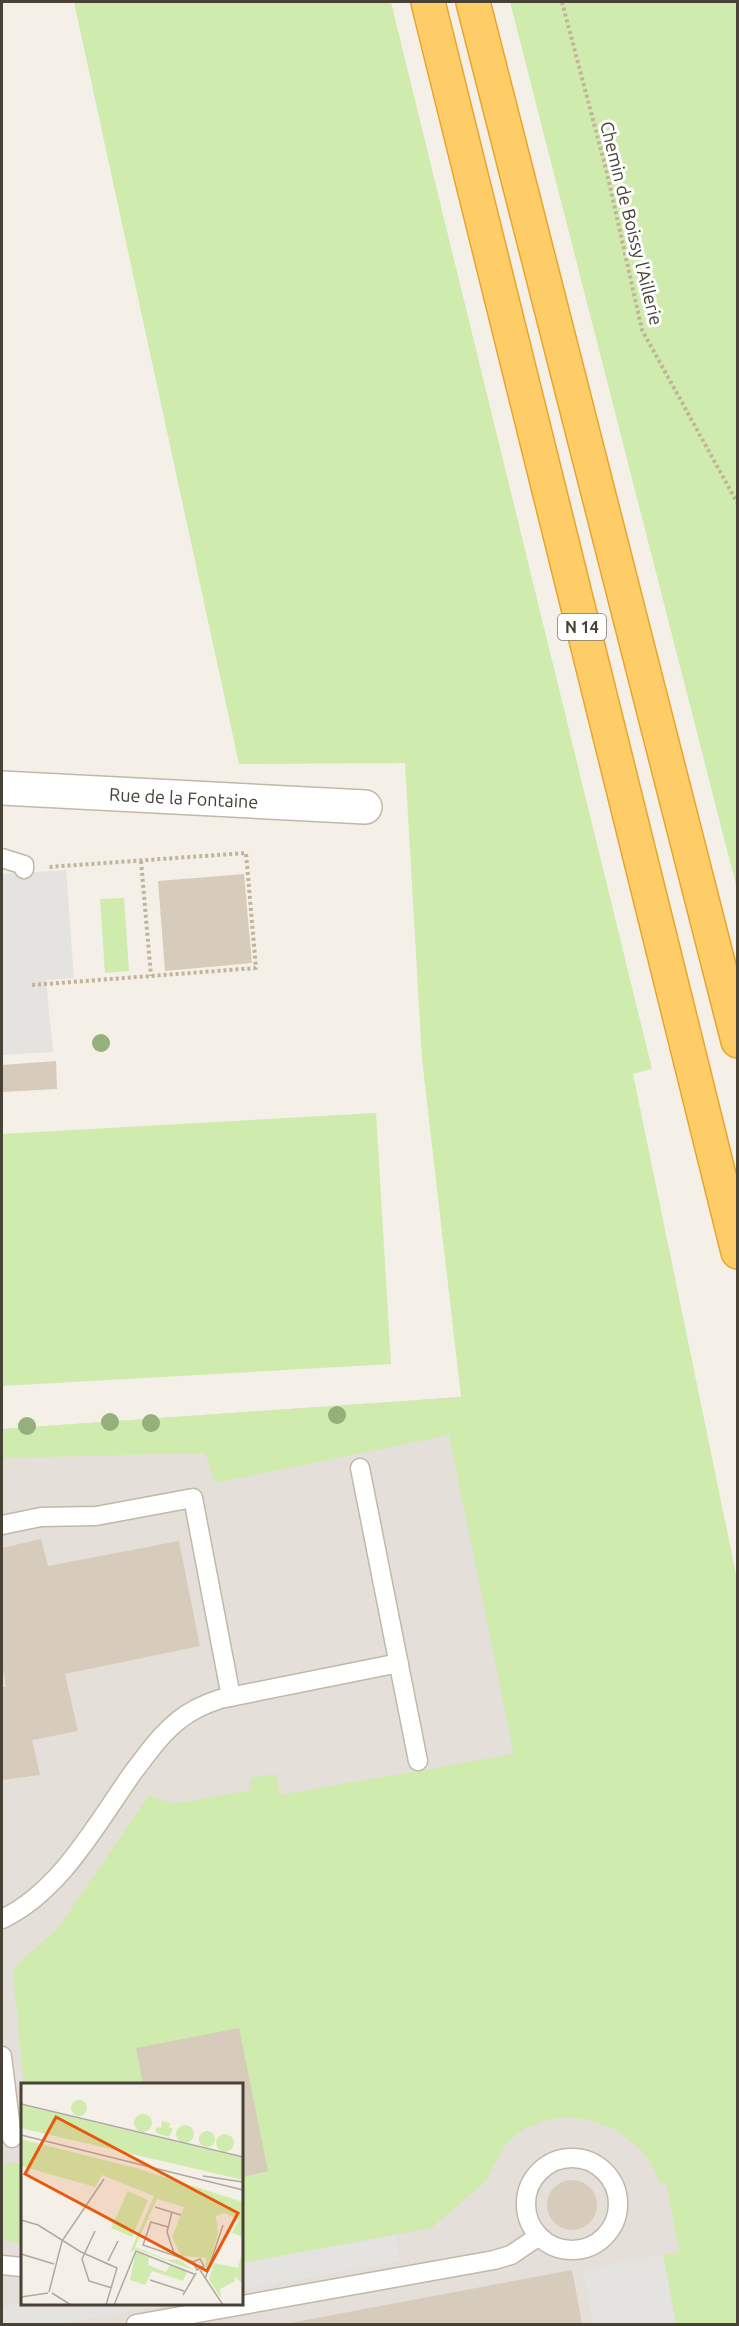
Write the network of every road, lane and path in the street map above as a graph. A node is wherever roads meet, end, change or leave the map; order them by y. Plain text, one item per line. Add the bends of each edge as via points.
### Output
1 (428, 2) edge
2 (473, 2) edge
3 (562, 2) edge
4 (738, 504) edge
5 (2, 788) edge
6 (366, 807) dead end
7 (2, 858) edge
8 (141, 861) junction
9 (24, 869) joint
10 (151, 976) junction
11 (32, 985) dead end
12 (738, 1041) edge
13 (738, 1252) edge
14 (360, 1468) dead end
15 (2, 1525) edge
16 (399, 1663) junction
17 (231, 1697) junction
18 (418, 1761) dead end
19 (2, 1918) edge
20 (2, 2056) edge
21 (12, 2139) edge
22 (539, 2236) junction
23 (2, 2265) edge
24 (21, 2267) edge
25 (136, 2325) edge

1 - 13 highway, N 14
2 - 12 highway, N 14
3 - 4 path, Chemin de Boissy l'Aillerie via 608,173 642,330
5 - 6 street, Rue de la Fontaine
7 - 9 lane via 24,865
8 - 9 path
8 - 10 path
8 - 10 path via 246,854 256,968
10 - 11 path
14 - 16 lane
15 - 17 lane via 41,1517 96,1516 193,1498
16 - 17 lane
16 - 18 lane
17 - 19 lane via 201,1706 159,1738 63,1871 38,1896
20 - 21 lane
22 - 22 lane via 530,2221 526,2200 537,2174 562,2159 583,2160 602,2170 612,2181 617,2194 616,2216 607,2235 582,2249 567,2250
22 - 25 lane via 511,2255 494,2260
23 - 24 lane

